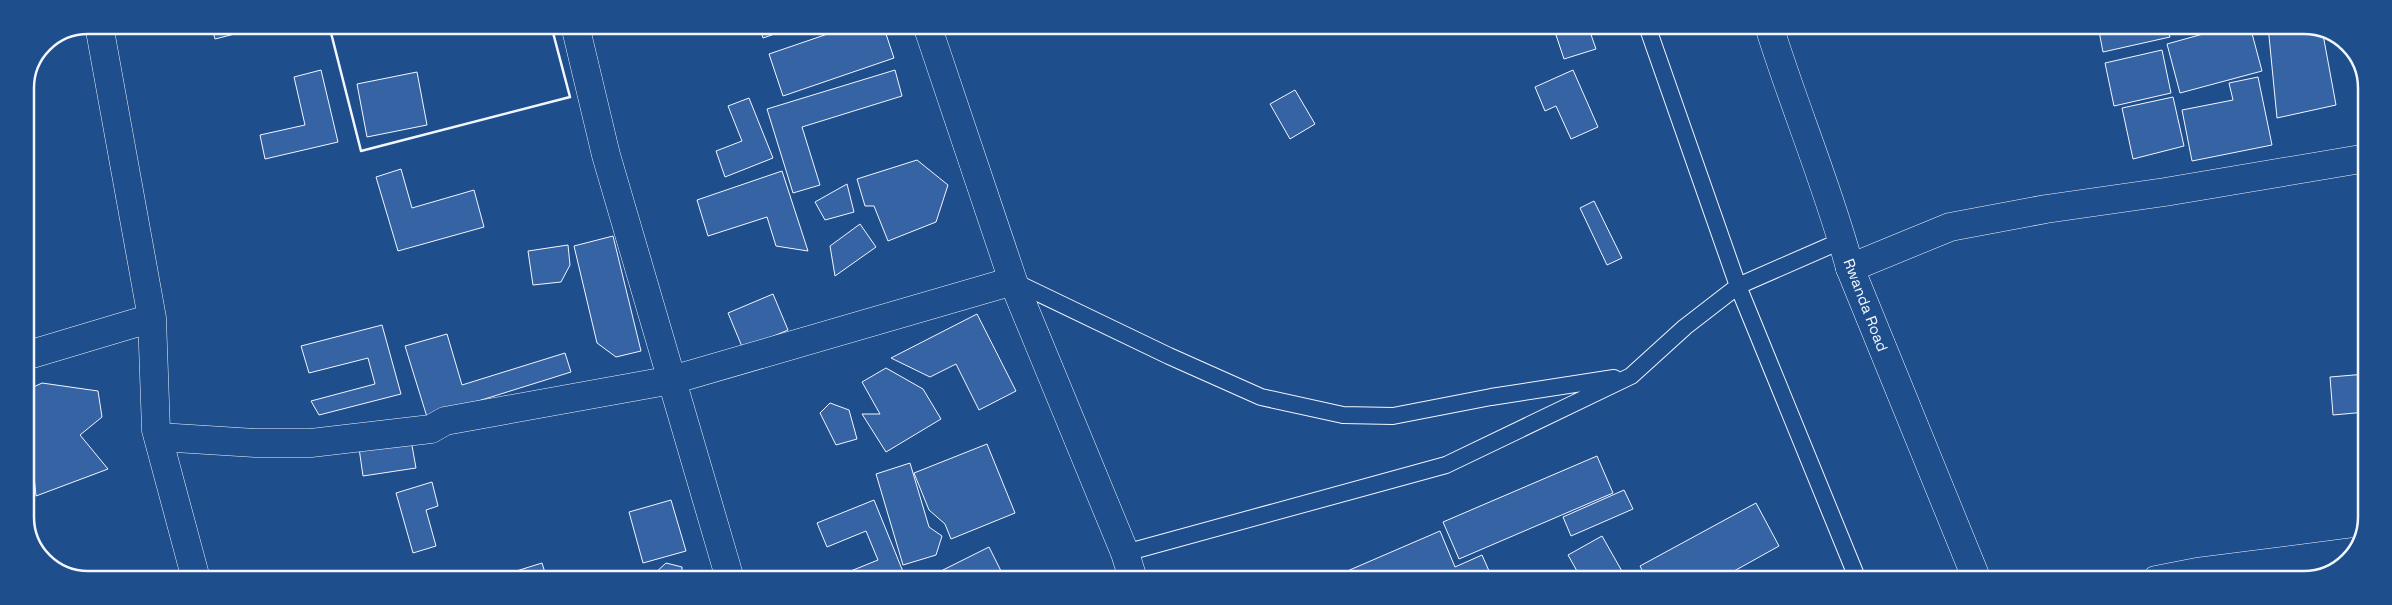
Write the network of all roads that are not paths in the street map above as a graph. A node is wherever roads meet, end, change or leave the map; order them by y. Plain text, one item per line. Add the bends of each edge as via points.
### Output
1 (101, 34) edge
2 (576, 34) edge
3 (930, 34) edge
4 (1650, 34) edge
5 (1772, 34) edge
6 (2358, 160) edge
7 (1843, 240) junction
8 (1850, 268) junction
9 (1013, 282) junction
10 (1738, 286) junction
11 (152, 318) junction
12 (34, 353) edge
13 (1631, 376) junction
14 (672, 380) junction
15 (158, 437) junction
16 (1125, 553) junction
17 (2344, 553) edge
18 (194, 571) edge
19 (728, 571) edge
20 (1131, 571) edge
21 (1854, 571) edge
22 (1974, 571) edge
23 (2205, 571) edge

1 - 11 main road
2 - 14 main road via 606,155
3 - 9 main road
4 - 10 lane
5 - 7 main road, Rwanda Road
6 - 8 main road via 1950,227
7 - 8 main road, Rwanda Road
7 - 10 lane
8 - 22 main road, Rwanda Road
9 - 13 lane via 1261,397 1343,415 1393,416
9 - 14 main road
9 - 16 main road
10 - 13 lane via 1685,327
10 - 21 lane
11 - 12 main road
11 - 15 main road
13 - 16 lane via 1446,465
14 - 15 main road via 445,421 430,429 320,442 255,443
14 - 19 main road
15 - 18 main road
16 - 20 main road
17 - 23 main road

